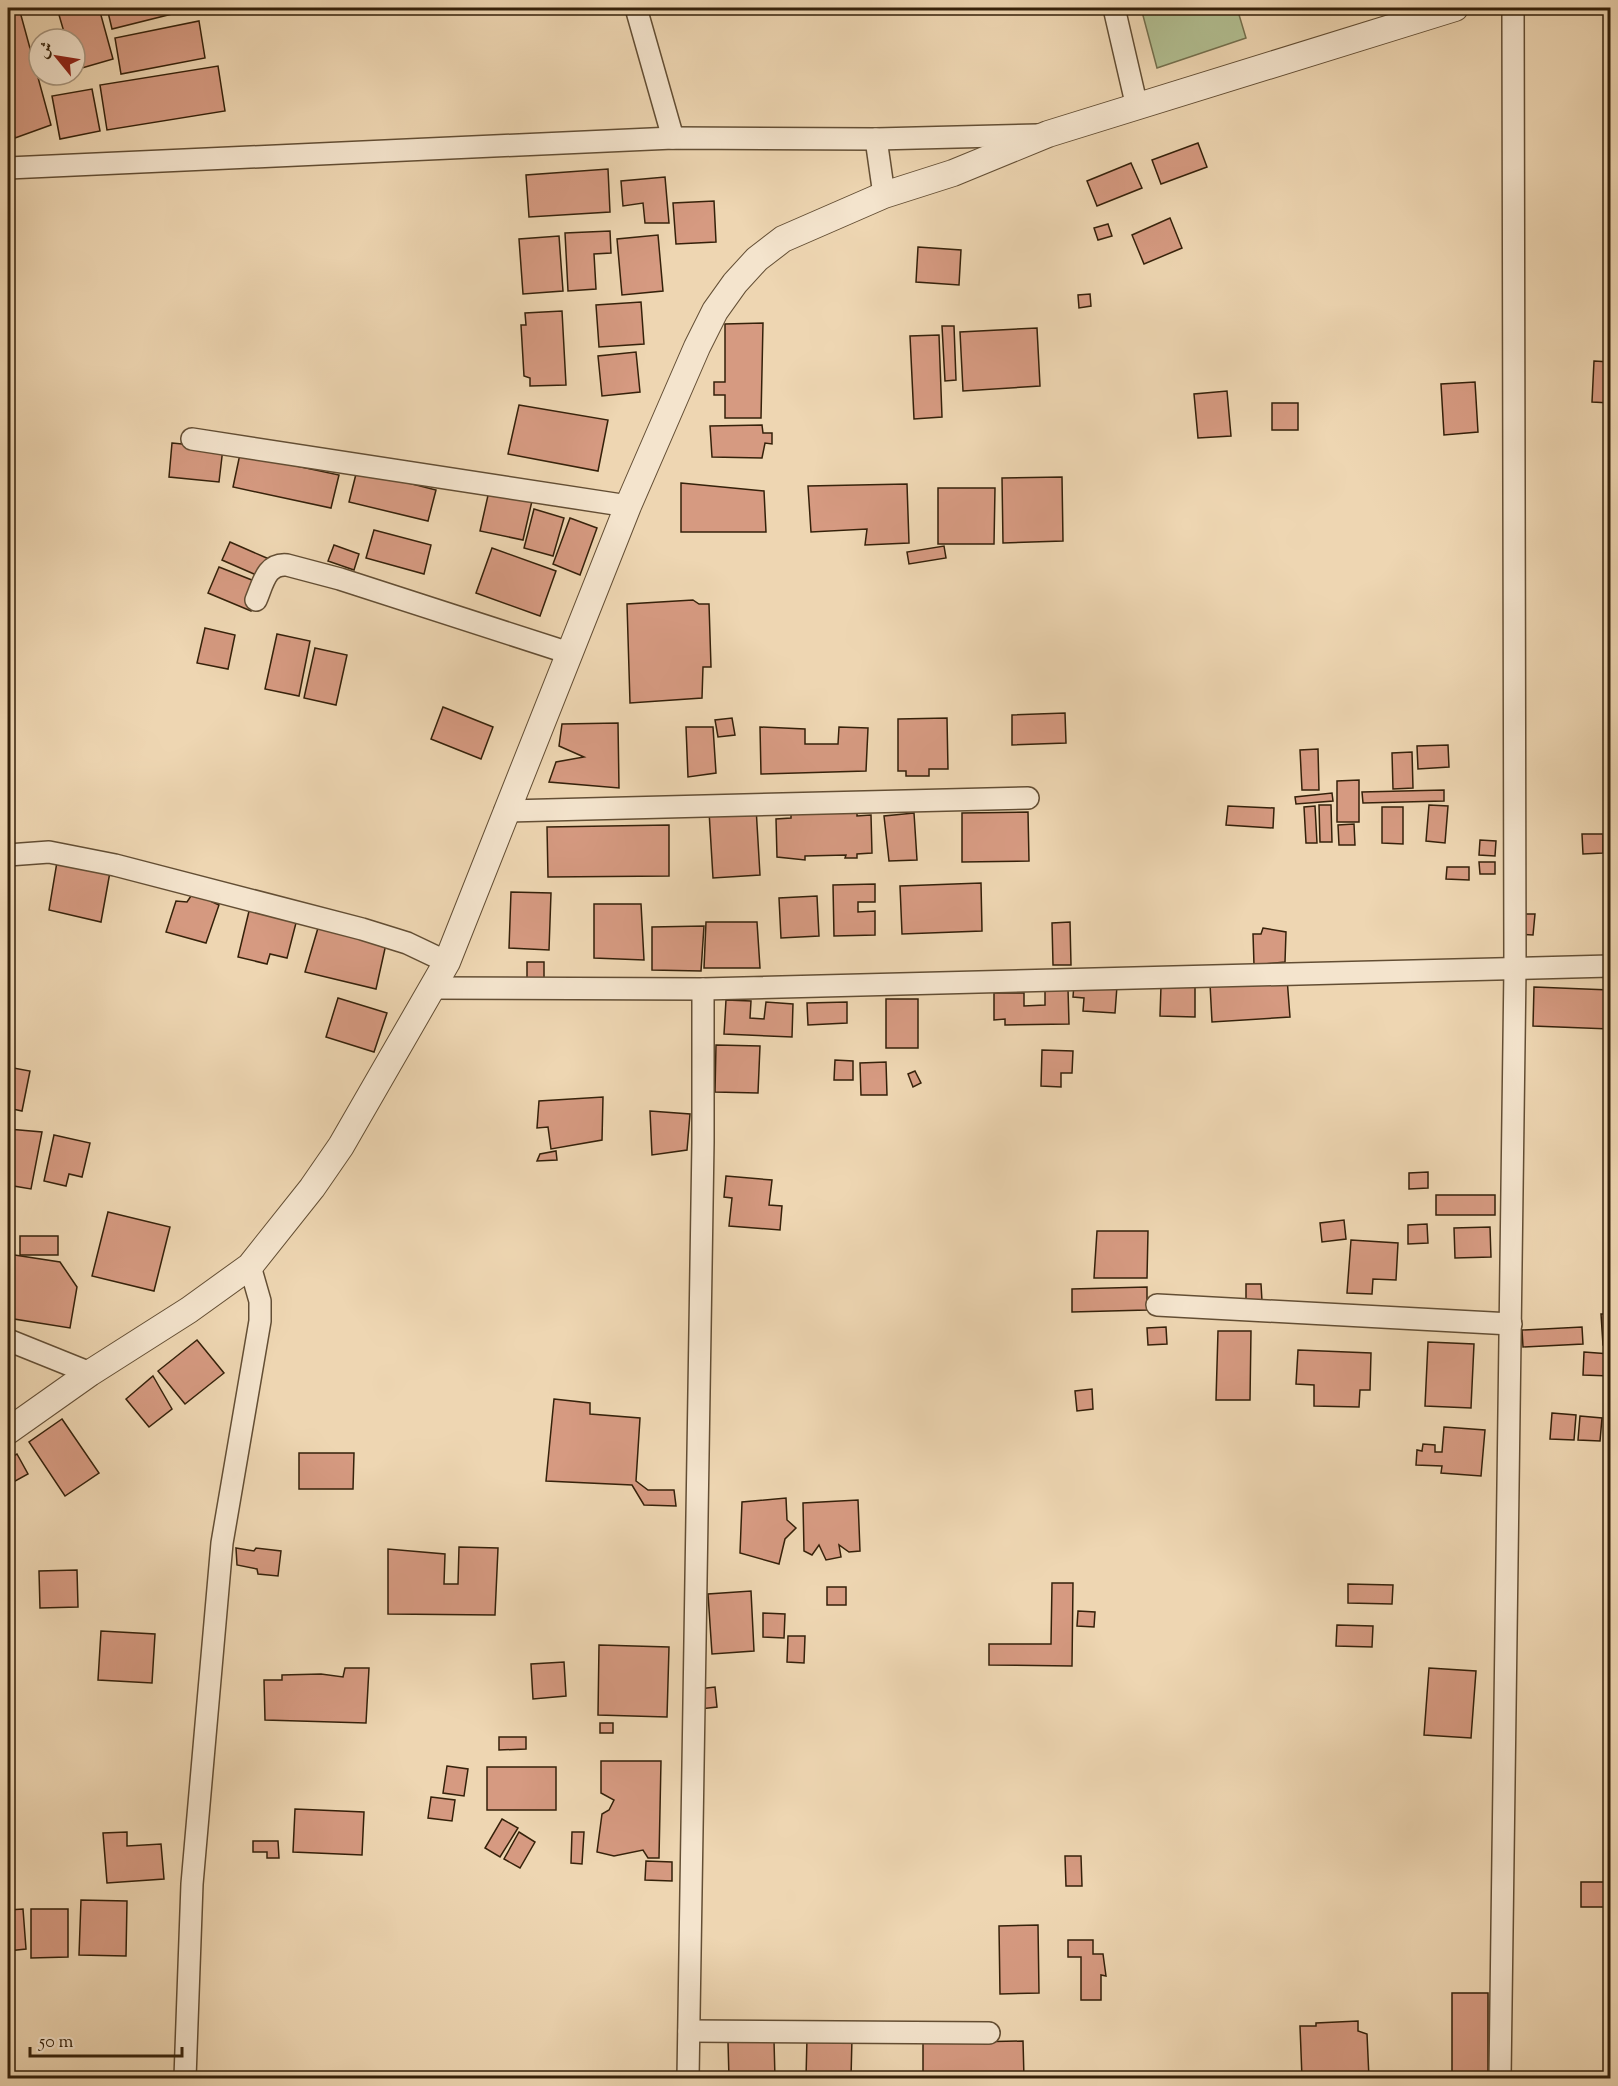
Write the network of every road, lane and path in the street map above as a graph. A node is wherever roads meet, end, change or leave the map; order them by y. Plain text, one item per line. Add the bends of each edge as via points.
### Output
1 (636, 8) edge
2 (1114, 8) edge
3 (1455, 8) edge
4 (1513, 8) edge
5 (1137, 107) junction
6 (1048, 134) junction
7 (673, 138) junction
8 (876, 139) junction
9 (8, 168) edge
10 (884, 195) junction
11 (192, 439) dead end
12 (628, 506) junction
13 (256, 600) dead end
14 (569, 653) junction
15 (1028, 798) dead end
16 (505, 811) junction
17 (8, 855) edge
18 (447, 962) junction
19 (1611, 966) edge
20 (1515, 968) junction
21 (432, 988) junction
22 (703, 989) junction
23 (250, 1266) junction
24 (1157, 1305) dead end
25 (1511, 1324) junction
26 (8, 1340) edge
27 (90, 1373) junction
28 (8, 1431) edge
29 (689, 2031) junction
30 (989, 2033) dead end
31 (185, 2079) edge
32 (688, 2079) edge
33 (1500, 2079) edge

1 - 7 street
2 - 5 street
3 - 5 street
4 - 20 street
5 - 6 street
6 - 8 street
6 - 10 street via 953,173
7 - 8 street
7 - 9 street
8 - 10 street
10 - 12 street via 783,239 735,283 697,347
11 - 12 street
12 - 14 street
13 - 14 street via 267,572 279,564 287,565
14 - 16 street
15 - 16 street
16 - 18 street
17 - 18 street via 50,852 115,865 362,929
18 - 21 street
19 - 20 street
20 - 22 street
20 - 25 street
21 - 22 street
21 - 23 street via 341,1146
22 - 29 street
23 - 27 street
23 - 31 street via 260,1301 260,1321 222,1543 192,1884
24 - 25 street
25 - 33 street
26 - 27 street
27 - 28 street
29 - 30 street
29 - 32 street

